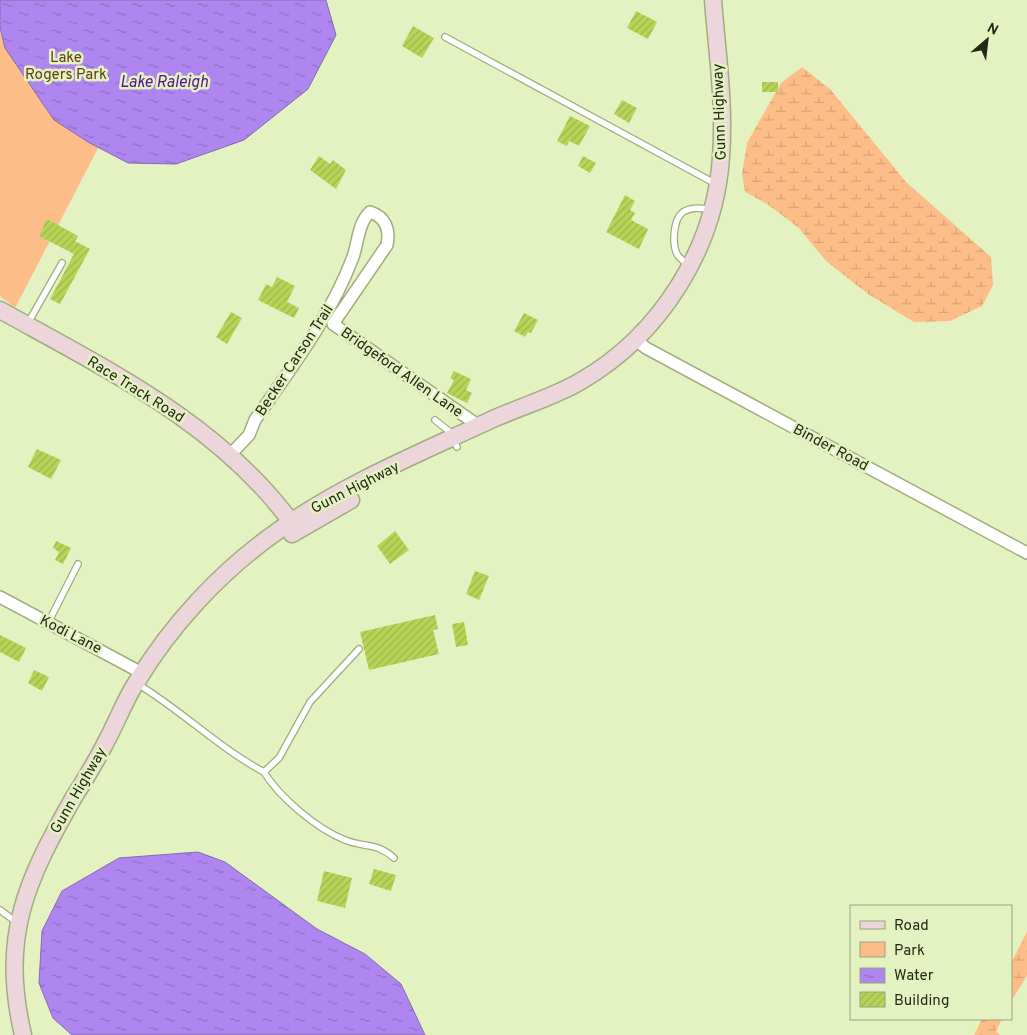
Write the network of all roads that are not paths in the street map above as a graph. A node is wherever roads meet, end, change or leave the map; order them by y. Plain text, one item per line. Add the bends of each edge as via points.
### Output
1 (712, 0) edge
2 (445, 37) dead end
3 (718, 185) junction
4 (712, 209) junction
5 (378, 214) joint
6 (62, 262) dead end
7 (690, 266) junction
8 (0, 310) edge
9 (27, 325) junction
10 (636, 340) junction
11 (555, 395) junction
12 (435, 420) dead end
13 (479, 426) junction
14 (455, 442) junction
15 (229, 456) junction
16 (294, 526) junction
17 (1027, 553) edge
18 (78, 564) dead end
19 (0, 597) edge
20 (48, 622) junction
21 (359, 648) dead end
22 (143, 681) junction
23 (264, 772) junction
24 (394, 858) dead end
25 (5, 915) edge
26 (23, 1035) edge

1 - 3 main road, Gunn Highway via 722,124
2 - 3 lane
3 - 4 main road, Gunn Highway
4 - 7 main road, Gunn Highway
4 - 7 lane via 693,209 679,216 676,252
5 - 13 street, Bridgeford Allen Lane via 389,233 387,245 333,324
5 - 15 street, Becker Carson Trail via 370,212 365,217 341,286 314,335 255,420 249,435
6 - 9 lane
7 - 10 main road, Gunn Highway via 664,306
8 - 9 main road, Race Track Road
9 - 15 main road, Race Track Road via 154,397
10 - 11 main road, Gunn Highway via 596,372
10 - 17 street, Binder Road
11 - 13 main road, Gunn Highway
11 - 14 main road via 520,416
12 - 14 lane via 446,428
13 - 14 main road, Gunn Highway
14 - 16 main road, Gunn Highway via 355,485
15 - 16 main road, Race Track Road via 260,485
16 - 22 main road, Gunn Highway via 223,591
18 - 20 lane
19 - 20 street, Kodi Lane
20 - 22 street, Kodi Lane
21 - 23 lane via 310,702 279,758
22 - 23 lane via 248,764
22 - 25 main road, Gunn Highway
23 - 24 lane via 272,786 302,813 345,840 384,849
25 - 26 main road, Gunn Highway via 11,944 15,1006

